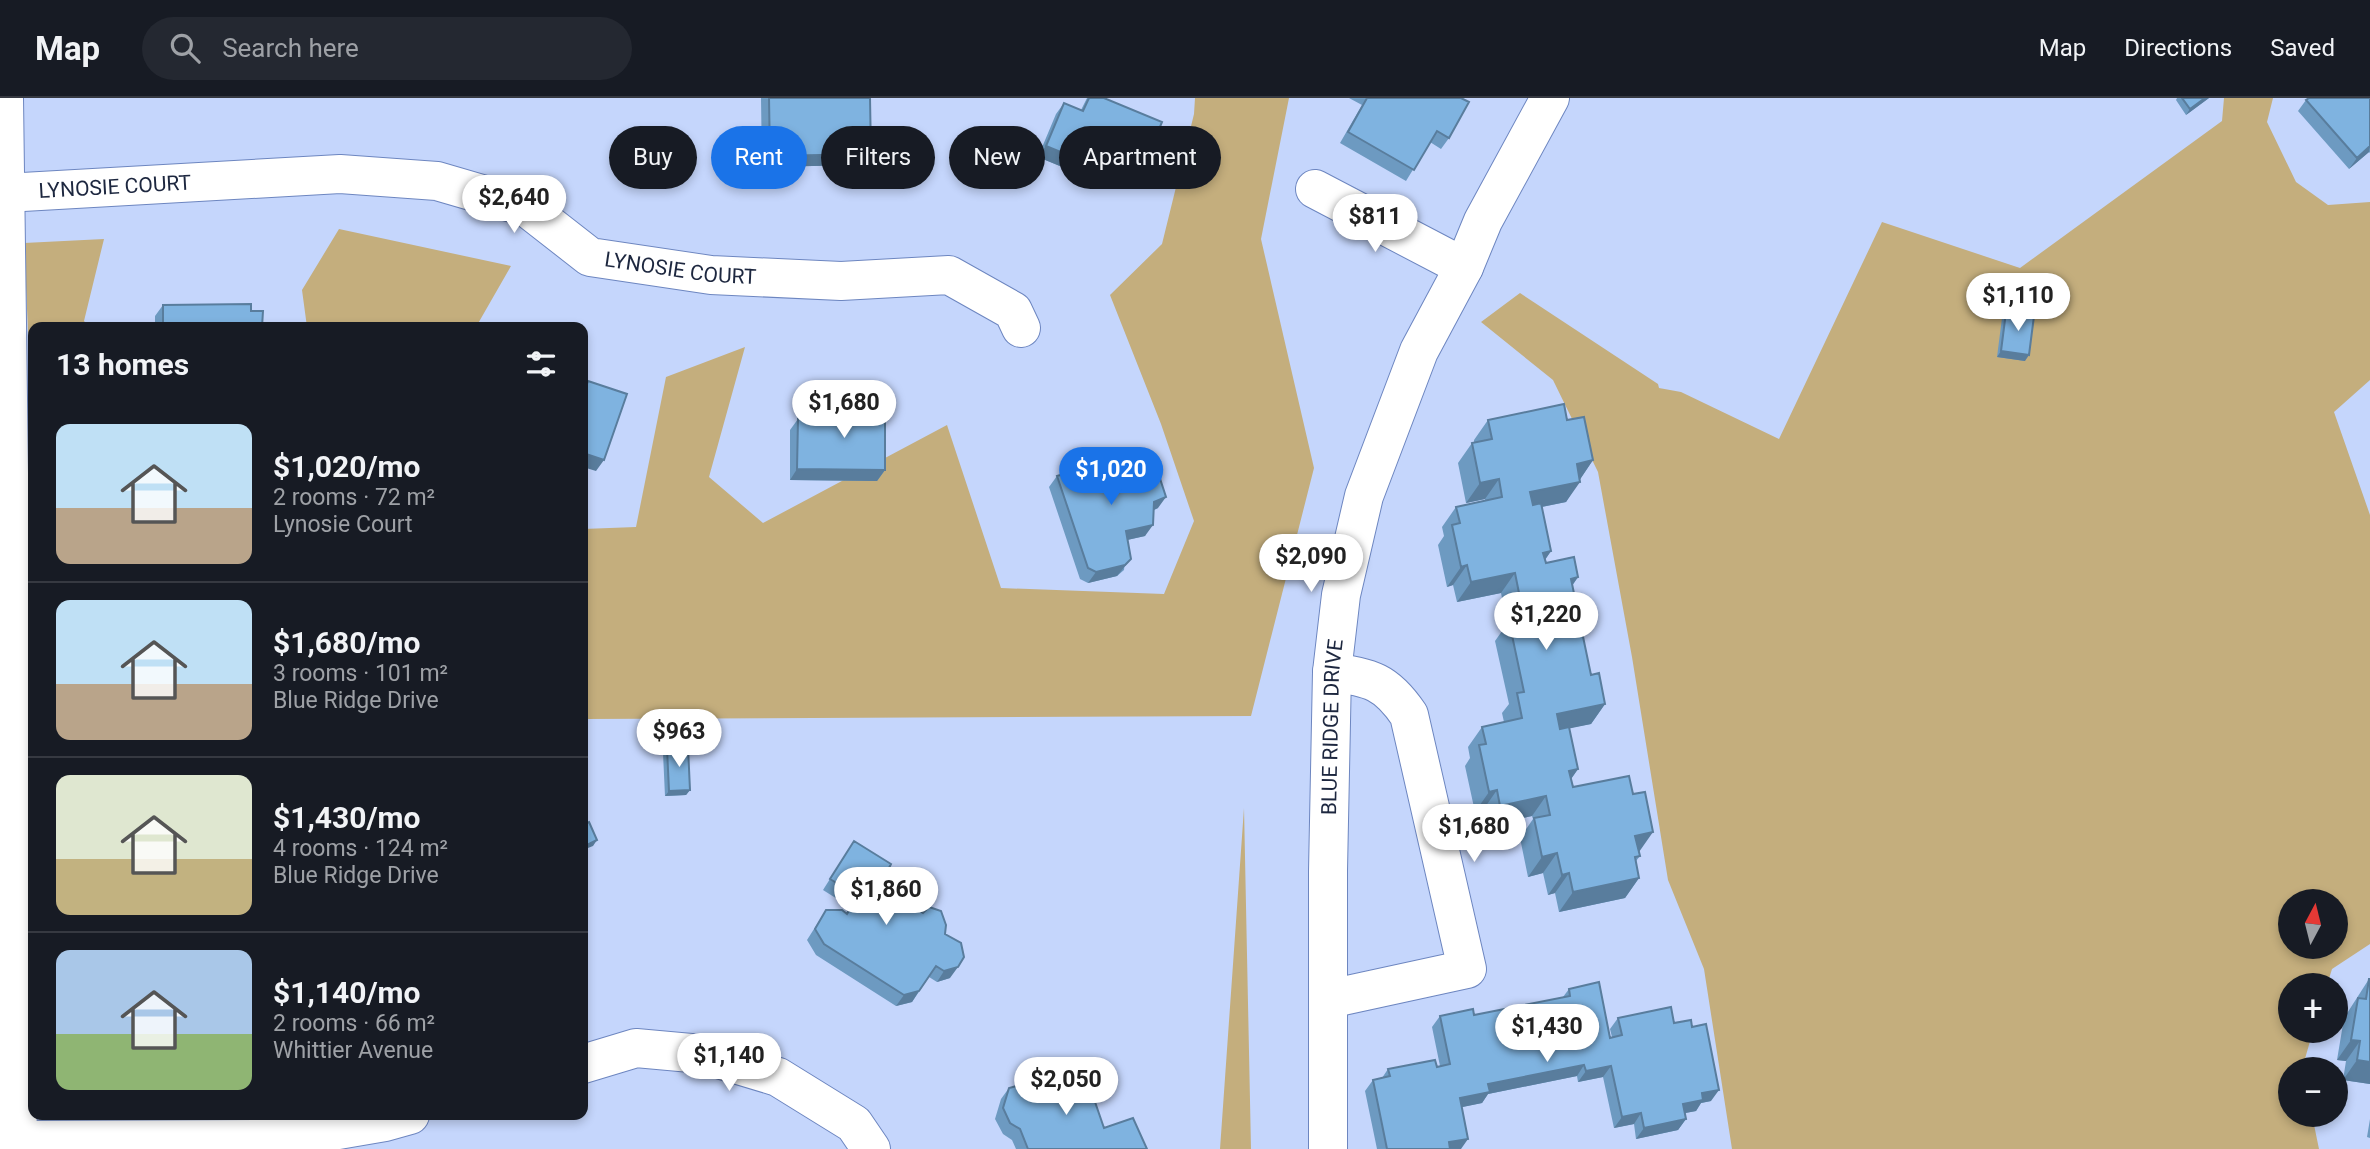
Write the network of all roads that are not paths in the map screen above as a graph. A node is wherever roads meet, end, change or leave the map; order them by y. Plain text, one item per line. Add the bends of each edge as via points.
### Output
1 (4, 98) edge
2 (1550, 98) edge
3 (1315, 189) dead end
4 (5, 192) junction
5 (1464, 267) junction
6 (1021, 328) dead end
7 (1332, 672) junction
8 (1329, 999) junction
9 (588, 1062) edge
10 (393, 1120) edge
11 (18, 1145) edge
12 (871, 1149) edge
13 (1328, 1149) edge

1 - 4 street
2 - 5 street, BLUE RIDGE DRIVE via 1483,221
3 - 5 street
4 - 6 street, LYNOSIE COURT via 340,174 437,181 526,207 590,257 711,275 841,281 949,275 1013,311
4 - 11 street
5 - 7 street, BLUE RIDGE DRIVE via 1419,351 1364,496 1341,595
7 - 8 street, BLUE RIDGE DRIVE
7 - 8 street via 1378,683 1394,694 1409,715 1467,969
8 - 13 street, BLUE RIDGE DRIVE
9 - 12 street via 636,1048 702,1054 778,1077 854,1124
10 - 11 street via 286,1139

